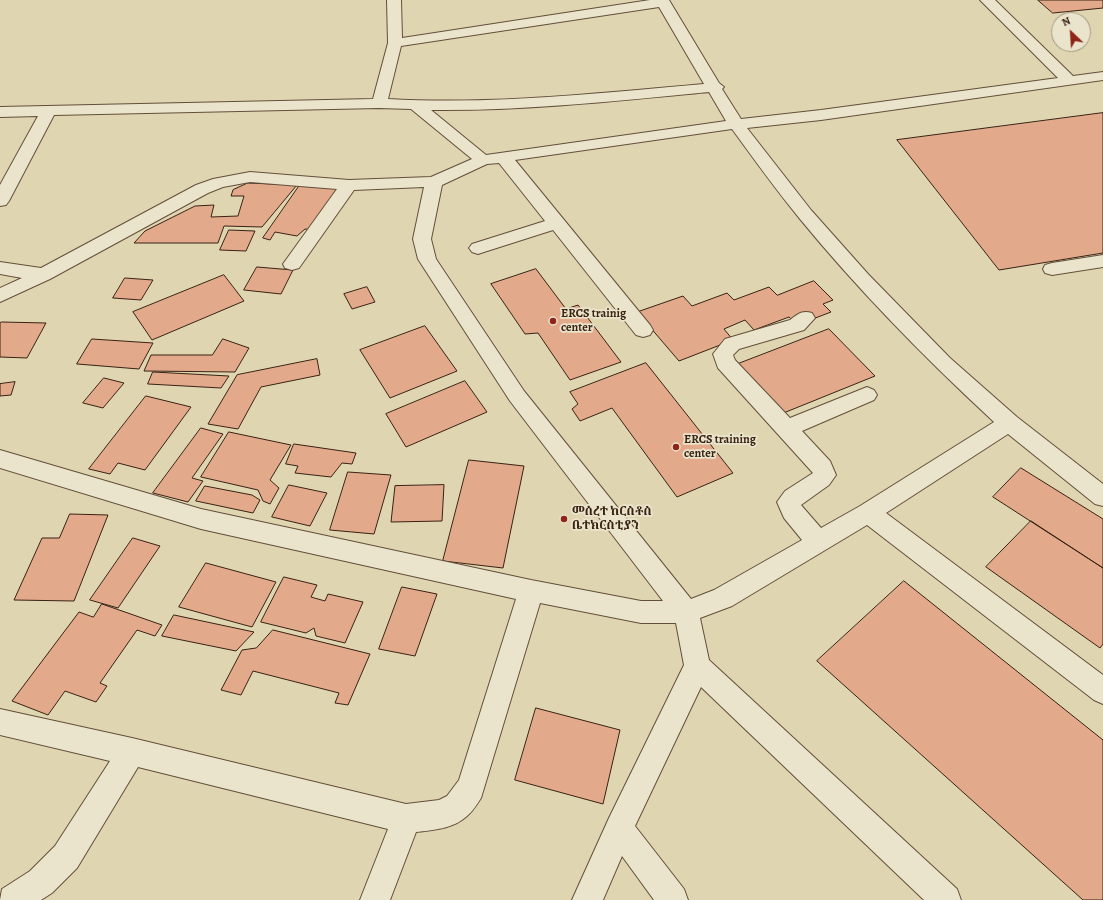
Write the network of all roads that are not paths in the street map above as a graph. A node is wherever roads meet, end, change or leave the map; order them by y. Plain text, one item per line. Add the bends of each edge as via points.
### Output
1 (394, 0) edge
2 (987, 0) edge
3 (663, 1) edge
4 (395, 43) junction
5 (1103, 76) edge
6 (1069, 80) junction
7 (716, 88) junction
8 (379, 103) junction
9 (416, 106) junction
10 (0, 112) edge
11 (48, 112) junction
12 (736, 124) junction
13 (504, 158) junction
14 (483, 160) junction
15 (434, 182) junction
16 (349, 185) junction
17 (0, 202) edge
18 (556, 223) junction
19 (478, 248) dead end
20 (1103, 261) edge
21 (292, 264) dead end
22 (0, 268) edge
23 (1052, 269) dead end
24 (43, 275) junction
25 (0, 296) edge
26 (804, 318) dead end
27 (643, 330) dead end
28 (867, 395) dead end
29 (1009, 423) junction
30 (786, 429) junction
31 (0, 459) edge
32 (1103, 497) edge
33 (868, 513) junction
34 (818, 542) junction
35 (532, 591) junction
36 (686, 612) junction
37 (697, 666) junction
38 (1103, 691) edge
39 (0, 722) edge
40 (132, 752) junction
41 (406, 818) junction
42 (619, 828) junction
43 (13, 900) edge
44 (375, 900) edge
45 (588, 900) edge
46 (673, 900) edge
47 (946, 900) edge

1 - 4 street
2 - 6 street
3 - 4 street
3 - 7 street
4 - 8 street
5 - 6 street
6 - 12 street via 822,115
7 - 9 street via 490,105
7 - 12 street
8 - 9 street
8 - 11 street
9 - 14 street
10 - 11 street
11 - 17 street
12 - 13 street
12 - 29 street via 805,214 861,278 943,363
13 - 14 street
13 - 18 street
14 - 15 street
15 - 16 street
15 - 36 street via 422,239 427,258 517,396
16 - 21 street
16 - 24 street via 250,177 219,182
18 - 19 street
18 - 27 street
20 - 23 street
22 - 24 street
24 - 25 street
26 - 30 street via 797,325 732,344 723,354 725,363
28 - 30 street
29 - 32 street
29 - 33 street
30 - 34 street via 822,467 825,475 820,482 796,494 789,502 792,511
31 - 35 street via 201,519
33 - 34 street
33 - 38 street
34 - 36 street via 723,598
35 - 36 street via 641,612
35 - 41 street via 471,788 456,806 443,814
36 - 37 street
37 - 42 street
37 - 47 street
39 - 40 street
40 - 41 street
40 - 43 street via 66,857 41,882
41 - 44 street
42 - 45 street
42 - 46 street

